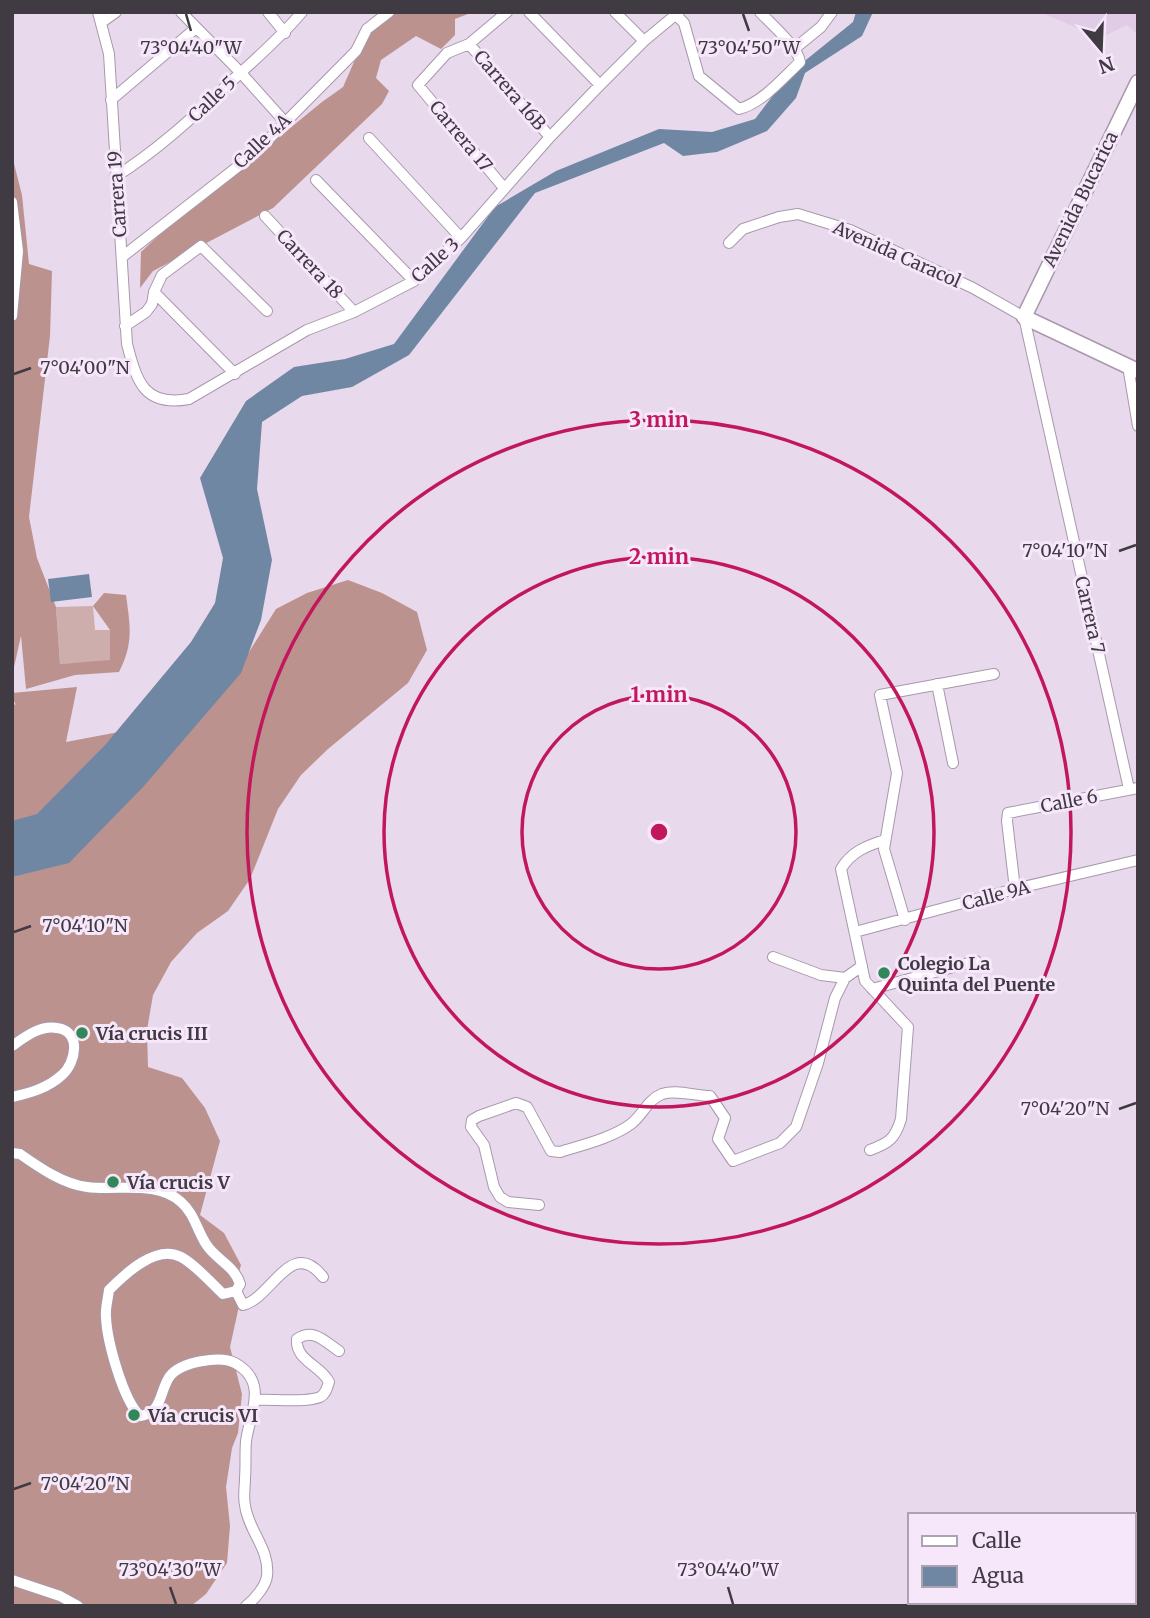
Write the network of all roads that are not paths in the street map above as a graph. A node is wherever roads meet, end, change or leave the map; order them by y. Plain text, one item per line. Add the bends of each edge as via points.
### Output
1 (116, 12) edge
2 (181, 12) edge
3 (268, 12) edge
4 (302, 12) edge
5 (389, 12) edge
6 (507, 12) edge
7 (529, 12) edge
8 (615, 12) edge
9 (760, 12) edge
10 (832, 12) edge
11 (678, 14) edge
12 (100, 17) edge
13 (196, 28) junction
14 (285, 33) junction
15 (644, 41) junction
16 (469, 44) junction
17 (794, 49) junction
18 (241, 73) junction
19 (1138, 82) edge
20 (600, 85) junction
21 (111, 100) junction
22 (284, 121) junction
23 (550, 136) junction
24 (369, 138) dead end
25 (115, 177) junction
26 (316, 180) dead end
27 (504, 188) junction
28 (12, 202) edge
29 (265, 216) dead end
30 (461, 238) junction
31 (729, 243) dead end
32 (122, 257) junction
33 (414, 281) junction
34 (154, 292) junction
35 (267, 311) dead end
36 (355, 312) junction
37 (12, 316) edge
38 (1024, 317) junction
39 (125, 326) junction
40 (1133, 369) edge
41 (235, 374) junction
42 (135, 377) joint
43 (1138, 426) edge
44 (994, 674) dead end
45 (937, 684) junction
46 (953, 763) dead end
47 (1133, 789) edge
48 (885, 840) junction
49 (1138, 860) edge
50 (1015, 889) junction
51 (905, 920) junction
52 (855, 932) junction
53 (773, 957) dead end
54 (976, 961) dead end
55 (862, 966) junction
56 (845, 978) junction
57 (872, 989) junction
58 (12, 1046) edge
59 (12, 1097) edge
60 (870, 1150) dead end
61 (12, 1153) edge
62 (539, 1205) dead end
63 (323, 1277) dead end
64 (236, 1291) junction
65 (338, 1351) dead end
66 (256, 1400) junction
67 (12, 1580) edge
68 (78, 1606) edge
69 (246, 1606) edge

1 - 12 street
2 - 13 street
3 - 14 street
4 - 14 street, Calle 5
5 - 22 street, Calle 4A via 367,29 356,51
6 - 16 street
7 - 20 street
8 - 15 street
9 - 17 street
10 - 17 street
11 - 15 street, Calle 3
11 - 17 street via 699,76 739,109 800,62
12 - 21 street, Carrera 19 via 109,54
13 - 18 street
13 - 21 street
14 - 18 street, Calle 5
15 - 20 street, Calle 3
16 - 23 street, Carrera 16B
16 - 27 street, Carrera 17 via 447,53 418,85
18 - 22 street
18 - 25 street, Calle 5 via 147,157
19 - 38 main road, Avenida Bucarica
20 - 23 street, Calle 3
21 - 25 street, Carrera 19
22 - 32 street, Calle 4A via 254,153
23 - 27 street, Calle 3
24 - 30 street
25 - 32 street, Carrera 19
26 - 33 street
27 - 30 street, Calle 3
28 - 37 street via 18,251
29 - 36 street, Carrera 18
30 - 33 street, Calle 3
31 - 38 street, Avenida Caracol via 743,229 798,214 850,230
32 - 39 street, Carrera 19
33 - 36 street, Calle 3
34 - 35 street via 162,275 201,246
34 - 39 street via 146,312
34 - 41 street
36 - 41 street, Calle 3 via 307,330
38 - 40 main road
38 - 47 street, Carrera 7
39 - 42 street, Carrera 19
40 - 43 street
41 - 42 street, Calle 3 via 190,399 172,402 154,398
44 - 45 street
45 - 46 street
45 - 48 street via 880,695 898,773
47 - 50 street, Calle 6 via 1008,813
48 - 51 street
48 - 52 street via 848,857 841,869
49 - 50 street, Calle 9A
50 - 51 street, Calle 9A
51 - 52 street, Calle 9A
52 - 55 street
53 - 56 street via 821,975
54 - 57 street
55 - 56 street
55 - 57 street
56 - 62 street via 796,1127 771,1147 733,1161 718,1139 725,1118 710,1096 674,1092 651,1100 633,1123 620,1130 560,1152 551,1151 527,1107 516,1103 472,1120 500,1197
57 - 60 street via 908,1027 898,1129 888,1143
58 - 59 street via 30,1033 58,1028 69,1033 75,1051 69,1068 57,1079
61 - 64 street via 86,1187 170,1194 183,1203 206,1245 236,1272 240,1284
63 - 64 street via 304,1262 279,1276 251,1303 243,1305
64 - 66 street via 223,1294 179,1256 160,1255 140,1262 109,1290 106,1316 110,1340 133,1409 140,1416 158,1406 170,1375 188,1364 211,1359 234,1363 252,1380
65 - 66 street via 316,1334 306,1333 297,1339 296,1348 325,1374 329,1382 326,1392 309,1399
66 - 69 street via 246,1440 245,1507 267,1556 267,1579
67 - 68 street

